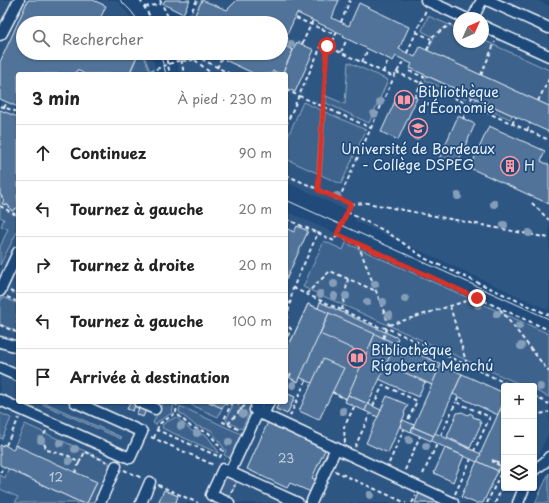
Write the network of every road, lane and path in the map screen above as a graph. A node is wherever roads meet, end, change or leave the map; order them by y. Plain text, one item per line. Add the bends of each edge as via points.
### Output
1 (19, 0) edge
2 (140, 0) edge
3 (160, 0) edge
4 (197, 0) edge
5 (350, 0) edge
6 (475, 0) edge
7 (482, 0) edge
8 (487, 0) edge
9 (428, 1) edge
10 (161, 4) junction
11 (144, 7) junction
12 (453, 12) edge
13 (470, 12) edge
14 (476, 12) edge
15 (150, 16) edge
16 (167, 16) edge
17 (189, 16) edge
18 (296, 18) dead end
19 (313, 20) dead end
20 (341, 22) dead end
21 (311, 24) junction
22 (451, 24) dead end
23 (549, 28) edge
24 (489, 29) edge
25 (337, 32) dead end
26 (416, 32) junction
27 (499, 33) junction
28 (0, 35) edge
29 (336, 35) junction
30 (347, 39) dead end
31 (432, 39) junction
32 (302, 44) dead end
33 (327, 46) junction
34 (330, 48) junction
35 (368, 49) dead end
36 (427, 50) dead end
37 (341, 53) junction
38 (407, 53) dead end
39 (549, 56) edge
40 (389, 59) dead end
41 (167, 60) edge
42 (195, 60) joint
43 (203, 60) edge
44 (221, 60) edge
45 (404, 60) dead end
46 (181, 61) junction
47 (362, 62) junction
48 (168, 65) junction
49 (217, 68) junction
50 (154, 69) joint
51 (409, 70) dead end
52 (147, 72) edge
53 (170, 72) edge
54 (184, 72) edge
55 (210, 72) edge
56 (226, 72) edge
57 (383, 72) junction
58 (396, 72) junction
59 (481, 75) dead end
60 (394, 77) junction
61 (549, 79) edge
62 (421, 83) junction
63 (288, 91) edge
64 (299, 96) junction
65 (415, 96) dead end
66 (472, 97) dead end
67 (538, 101) dead end
68 (7, 102) dead end
69 (469, 105) junction
70 (0, 106) edge
71 (323, 106) junction
72 (4, 108) junction
73 (16, 111) edge
74 (516, 117) dead end
75 (463, 119) dead end
76 (288, 121) edge
77 (530, 123) dead end
78 (512, 124) junction
79 (371, 128) junction
80 (527, 131) junction
81 (549, 140) edge
82 (288, 176) edge
83 (318, 190) junction
84 (339, 199) junction
85 (532, 202) dead end
86 (351, 204) junction
87 (0, 206) edge
88 (347, 212) junction
89 (16, 215) edge
90 (288, 220) edge
91 (549, 220) edge
92 (318, 233) junction
93 (337, 234) junction
94 (549, 238) edge
95 (358, 244) junction
96 (16, 257) edge
97 (348, 279) junction
98 (293, 288) junction
99 (376, 291) junction
100 (1, 294) edge
101 (306, 294) junction
102 (477, 298) junction
103 (16, 301) edge
104 (450, 306) junction
105 (499, 308) junction
106 (342, 310) junction
107 (288, 314) edge
108 (549, 315) edge
109 (0, 325) edge
110 (389, 325) junction
111 (288, 326) edge
112 (387, 328) junction
113 (391, 330) junction
114 (549, 330) edge
115 (16, 332) edge
116 (0, 336) edge
117 (288, 336) edge
118 (383, 338) dead end
119 (0, 342) edge
120 (16, 346) edge
121 (468, 366) junction
122 (0, 368) edge
123 (549, 372) edge
124 (291, 373) dead end
125 (16, 375) edge
126 (288, 379) edge
127 (306, 380) dead end
128 (505, 383) edge
129 (332, 392) dead end
130 (458, 397) dead end
131 (346, 398) dead end
132 (537, 398) edge
133 (0, 400) edge
134 (456, 402) junction
135 (144, 404) edge
136 (177, 404) edge
137 (231, 404) edge
138 (238, 404) edge
139 (246, 404) edge
140 (549, 404) edge
141 (88, 405) edge
142 (373, 406) dead end
143 (354, 407) dead end
144 (155, 409) dead end
145 (23, 410) junction
146 (241, 410) junction
147 (260, 410) edge
148 (549, 412) edge
149 (176, 413) junction
150 (537, 413) edge
151 (370, 414) dead end
152 (246, 420) dead end
153 (50, 422) junction
154 (223, 422) dead end
155 (407, 422) dead end
156 (228, 424) dead end
157 (286, 425) junction
158 (404, 429) dead end
159 (157, 430) junction
160 (142, 432) junction
161 (441, 435) dead end
162 (420, 436) dead end
163 (154, 438) junction
164 (437, 444) dead end
165 (6, 446) dead end
166 (336, 448) junction
167 (474, 451) dead end
168 (348, 454) junction
169 (549, 457) edge
170 (220, 458) junction
171 (471, 459) dead end
172 (79, 463) junction
173 (113, 465) joint
174 (4, 467) dead end
175 (327, 467) junction
176 (229, 468) junction
177 (537, 468) edge
178 (0, 471) edge
179 (385, 471) junction
180 (75, 472) dead end
181 (501, 473) edge
182 (423, 474) dead end
183 (401, 479) junction
184 (150, 482) dead end
185 (501, 490) edge
186 (523, 491) edge
187 (209, 499) edge
188 (100, 503) edge
189 (142, 503) edge
190 (229, 503) edge
191 (298, 503) edge
192 (311, 503) edge
193 (406, 503) edge
194 (452, 503) edge
195 (487, 503) edge
196 (495, 503) edge
197 (518, 503) edge

1 - 28 street
2 - 11 path
3 - 10 path
4 - 17 path
5 - 20 path
6 - 13 street
7 - 14 street
8 - 23 street
9 - 12 street
9 - 26 path
10 - 11 path
10 - 16 path
11 - 15 path
18 - 21 path
19 - 21 path
21 - 29 path
21 - 32 path
22 - 31 path
24 - 27 street
25 - 29 path
26 - 31 path
26 - 38 path
27 - 39 street
27 - 59 path
29 - 34 path
30 - 37 path
31 - 36 path
33 - 34 path
33 - 64 path via 322,44
33 - 71 path
34 - 37 path
35 - 47 path
37 - 47 path
40 - 57 path
41 - 48 path
42 - 46 path
42 - 55 path
43 - 49 path
44 - 49 path
45 - 58 path
46 - 48 path
46 - 54 path
47 - 57 path
48 - 50 path
48 - 53 path
49 - 56 path
50 - 52 path
51 - 62 path via 424,77
57 - 60 path
58 - 60 path
58 - 62 path
60 - 79 path
61 - 67 path
62 - 65 path
62 - 69 path
63 - 64 path
64 - 71 path
64 - 76 path
66 - 69 path
68 - 72 path
69 - 75 path
69 - 78 path
70 - 72 path
71 - 79 path
71 - 83 path
72 - 73 path
74 - 78 path
77 - 80 path
78 - 80 path
79 - 84 path
80 - 81 path
82 - 83 path
83 - 84 path
84 - 86 path
85 - 91 path
86 - 88 path
86 - 94 path via 367,202
87 - 89 path
88 - 93 path
88 - 108 path via 387,232 426,259
90 - 92 path
92 - 93 path via 334,241
92 - 98 path
93 - 95 path
95 - 99 path
95 - 102 path
96 - 100 street
97 - 99 path
97 - 101 path via 330,271
97 - 106 path
98 - 101 path
98 - 107 path
99 - 110 path
100 - 103 path
101 - 106 path
102 - 104 path
102 - 105 path
104 - 110 path
104 - 121 path
105 - 114 path
105 - 123 path
106 - 112 path via 379,327
109 - 115 path
110 - 113 path
111 - 117 path via 291,329
112 - 113 path
112 - 118 path
113 - 121 path
116 - 120 street
119 - 120 street
121 - 128 path
122 - 125 street
124 - 126 path
127 - 157 path
129 - 131 path
130 - 134 path
132 - 140 path
133 - 145 street
134 - 161 path
134 - 167 path via 490,417
135 - 144 street
136 - 149 path
137 - 154 path
138 - 146 path
139 - 146 path
141 - 160 street
142 - 155 path via 383,385 416,401
143 - 168 path via 344,427
145 - 153 street
145 - 165 path
146 - 152 path
146 - 156 path
147 - 157 street
147 - 176 street
148 - 150 path
149 - 159 path via 159,424
149 - 170 path via 191,427 209,433 223,450
151 - 168 path
153 - 160 street via 130,458
153 - 172 path via 42,439 47,450 69,456
157 - 166 street
158 - 179 path
159 - 163 path
159 - 170 path
160 - 163 path
162 - 183 path
163 - 176 path
164 - 182 path
166 - 168 street
166 - 175 street
168 - 179 street
169 - 177 street
170 - 176 path
171 - 194 path
172 - 173 path via 84,452
172 - 180 path
173 - 188 street
174 - 178 path
175 - 192 street
175 - 193 path
176 - 187 street
176 - 191 street
179 - 183 street
181 - 195 path
183 - 194 street
184 - 189 street
185 - 196 path
186 - 197 street
187 - 190 street

